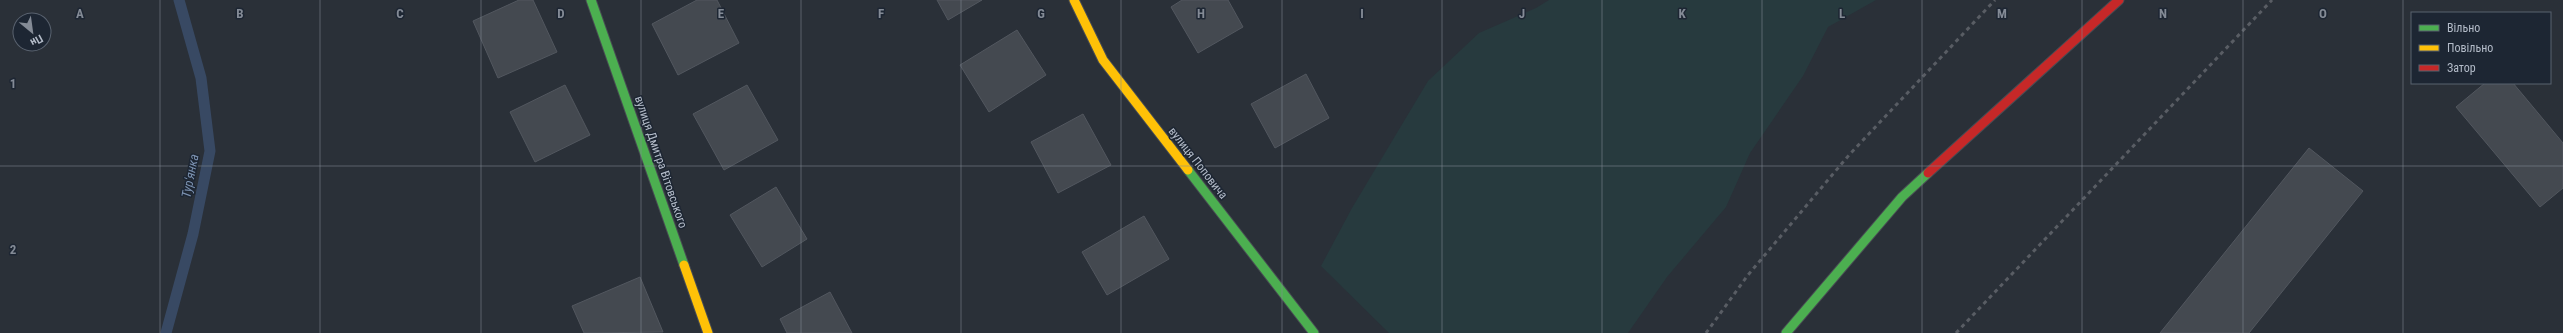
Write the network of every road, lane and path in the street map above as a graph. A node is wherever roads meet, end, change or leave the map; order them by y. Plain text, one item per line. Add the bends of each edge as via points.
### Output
1 (591, 0) edge
2 (1074, 0) edge
3 (2119, 0) edge
4 (708, 333) edge
5 (1314, 333) edge
6 (1786, 333) edge

1 - 4 street, вулиця Дмитра Вітовського
2 - 5 street, вулиця Поповича via 1103,60
3 - 6 street via 1902,197

